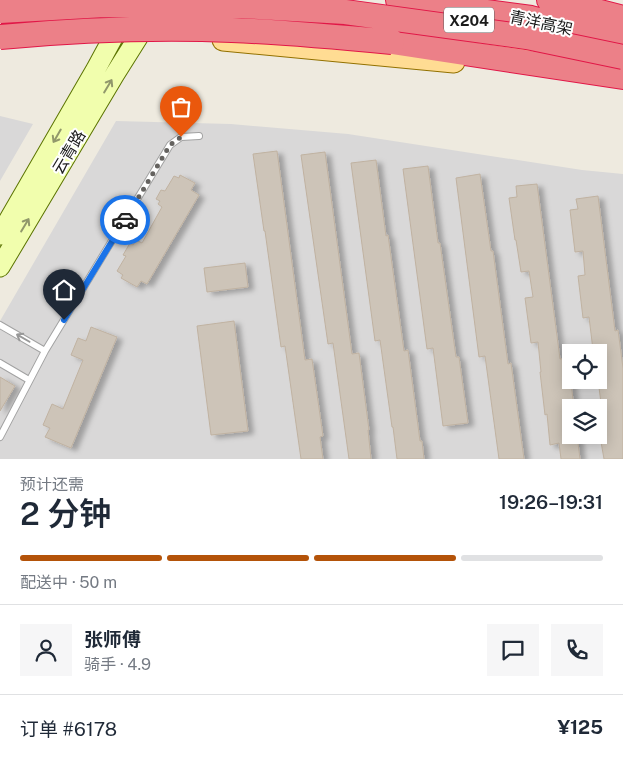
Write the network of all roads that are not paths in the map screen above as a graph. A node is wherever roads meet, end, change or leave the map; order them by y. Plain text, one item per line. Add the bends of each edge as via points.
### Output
1 (18, 0) edge
2 (313, 0) edge
3 (398, 0) edge
4 (553, 0) edge
5 (0, 4) edge
6 (155, 8) edge
7 (0, 12) edge
8 (124, 17) edge
9 (623, 18) edge
10 (0, 20) edge
11 (138, 36) junction
12 (0, 37) edge
13 (623, 42) edge
14 (623, 51) edge
15 (623, 57) edge
16 (623, 73) edge
17 (623, 78) edge
18 (199, 136) dead end
19 (0, 235) edge
20 (0, 267) edge
21 (0, 325) edge
22 (45, 351) junction
23 (0, 363) edge
24 (29, 380) junction
25 (0, 437) edge

1 - 5 main road
2 - 14 main road, X204 via 521,26
3 - 13 highway, 青洋高架 via 531,18
4 - 9 highway, 青洋高架
6 - 8 main road
6 - 11 street, 云青路
6 - 16 main road via 228,17 336,23 442,37 561,56
7 - 15 highway, bridge via 104,5 242,6 345,12 528,37
8 - 10 main road
8 - 11 main road
8 -> 19 street, 云青路
11 - 17 main road via 229,41
20 -> 11 street, 云青路
12 - 17 highway, bridge via 127,30 232,30 312,35 392,42
18 - 22 lane via 181,137 170,145
22 -> 21 lane
22 - 24 lane
23 - 24 lane
24 - 25 lane

